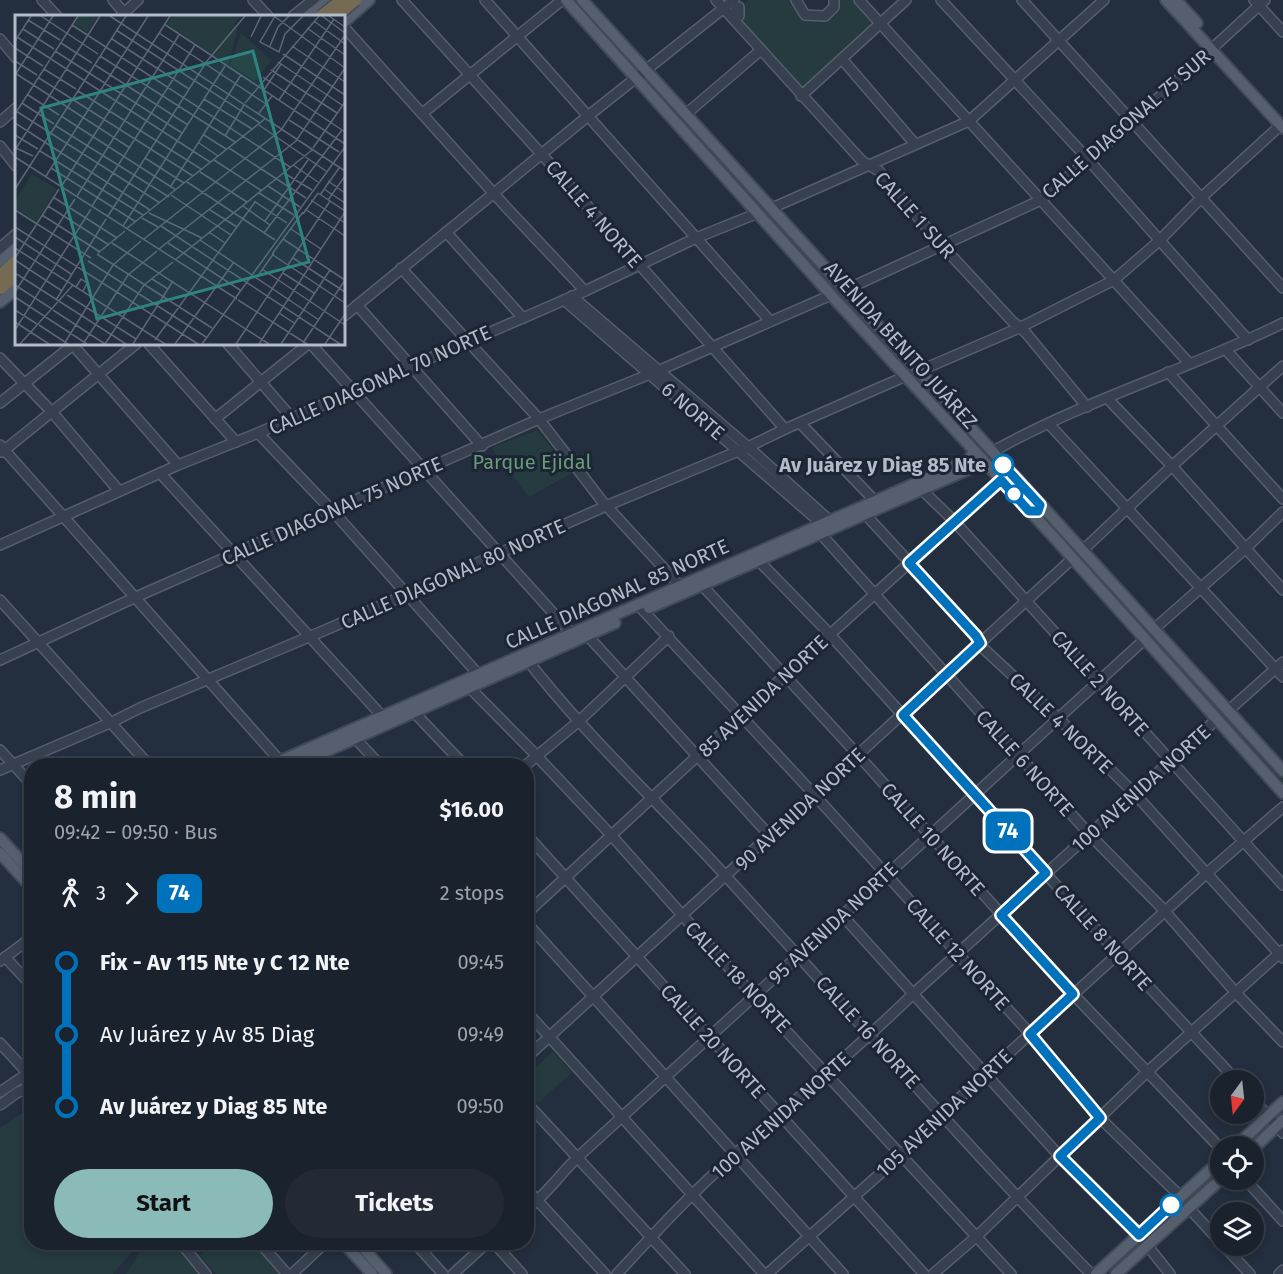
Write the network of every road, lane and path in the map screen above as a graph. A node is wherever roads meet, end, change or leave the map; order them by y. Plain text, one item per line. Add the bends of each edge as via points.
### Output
1 (42, 0) edge
2 (113, 0) edge
3 (138, 0) edge
4 (253, 0) edge
5 (313, 0) edge
6 (342, 0) edge
7 (355, 0) edge
8 (369, 0) edge
9 (402, 0) edge
10 (484, 0) edge
11 (564, 0) edge
12 (582, 0) edge
13 (716, 0) edge
14 (734, 0) edge
15 (796, 0) edge
16 (834, 0) edge
17 (859, 0) edge
18 (906, 0) edge
19 (941, 0) edge
20 (1022, 0) edge
21 (1104, 0) edge
22 (1166, 0) edge
23 (1176, 0) edge
24 (326, 1) edge
25 (1259, 2) edge
26 (723, 8) junction
27 (56, 15) edge
28 (124, 15) edge
29 (267, 15) edge
30 (294, 15) edge
31 (309, 15) edge
32 (323, 15) edge
33 (334, 15) edge
34 (336, 15) edge
35 (345, 21) edge
36 (880, 24) junction
37 (345, 28) edge
38 (1283, 32) edge
39 (518, 37) junction
40 (0, 39) edge
41 (1059, 40) junction
42 (1214, 47) junction
43 (761, 50) junction
44 (15, 57) edge
45 (842, 59) junction
46 (646, 71) junction
47 (471, 75) junction
48 (636, 79) junction
49 (1015, 81) junction
50 (801, 96) junction
51 (15, 109) edge
52 (423, 113) junction
53 (686, 114) junction
54 (588, 116) junction
55 (969, 121) junction
56 (0, 122) edge
57 (1132, 122) junction
58 (1282, 124) edge
59 (915, 144) junction
60 (0, 146) edge
61 (542, 154) junction
62 (1088, 160) junction
63 (868, 164) junction
64 (15, 165) edge
65 (494, 193) junction
66 (1202, 197) junction
67 (1041, 200) junction
68 (772, 208) junction
69 (758, 213) junction
70 (446, 232) junction
71 (15, 235) edge
72 (796, 237) junction
73 (696, 238) junction
74 (1159, 241) junction
75 (786, 244) junction
76 (940, 244) junction
77 (0, 248) edge
78 (15, 249) edge
79 (818, 261) junction
80 (0, 262) edge
81 (15, 263) edge
82 (638, 264) junction
83 (401, 268) junction
84 (808, 268) junction
85 (0, 276) edge
86 (15, 276) edge
87 (1114, 280) junction
88 (0, 288) edge
89 (1283, 288) edge
90 (15, 290) edge
91 (845, 290) junction
92 (585, 291) junction
93 (831, 295) junction
94 (568, 298) junction
95 (0, 302) edge
96 (357, 305) junction
97 (345, 315) edge
98 (523, 318) junction
99 (770, 321) junction
100 (1283, 323) edge
101 (1019, 328) junction
102 (1248, 340) junction
103 (469, 341) junction
104 (72, 345) edge
105 (74, 345) edge
106 (135, 345) edge
107 (150, 345) edge
108 (229, 345) edge
109 (309, 345) edge
110 (311, 345) edge
111 (712, 348) junction
112 (1226, 350) junction
113 (0, 358) edge
114 (1189, 363) junction
115 (412, 366) junction
116 (1283, 366) edge
117 (655, 372) junction
118 (1168, 372) junction
119 (99, 374) junction
120 (923, 375) junction
121 (906, 376) junction
122 (261, 382) junction
123 (24, 383) junction
124 (915, 386) junction
125 (1260, 387) junction
126 (353, 391) junction
127 (942, 397) junction
128 (1107, 398) junction
129 (0, 404) edge
130 (931, 404) junction
131 (1087, 407) junction
132 (52, 412) junction
133 (1283, 413) edge
134 (291, 417) junction
135 (215, 419) junction
136 (539, 419) junction
137 (800, 423) junction
138 (1049, 424) junction
139 (1216, 426) junction
140 (785, 429) junction
141 (258, 433) junction
142 (236, 442) junction
143 (482, 446) junction
144 (748, 447) junction
145 (2, 450) edge
146 (738, 451) junction
147 (974, 451) junction
148 (992, 452) junction
149 (986, 464) junction
150 (178, 465) junction
151 (1172, 466) junction
152 (425, 471) junction
153 (160, 473) junction
154 (1001, 480) junction
155 (919, 486) junction
156 (119, 491) junction
157 (1283, 499) edge
158 (876, 501) junction
159 (1040, 505) junction
160 (606, 506) junction
161 (1126, 508) junction
162 (332, 511) junction
163 (1029, 511) junction
164 (1283, 512) edge
165 (865, 514) junction
166 (62, 516) junction
167 (954, 522) junction
168 (824, 526) junction
169 (1060, 527) junction
170 (1051, 534) junction
171 (2, 540) edge
172 (1246, 548) junction
173 (1083, 550) junction
174 (235, 554) junction
175 (500, 554) junction
176 (756, 557) junction
177 (1072, 559) junction
178 (909, 563) junction
179 (699, 582) junction
180 (680, 586) junction
181 (1201, 588) junction
182 (1283, 590) edge
183 (874, 594) junction
184 (406, 595) junction
185 (136, 597) junction
186 (0, 600) edge
187 (1026, 601) junction
188 (641, 607) junction
189 (1154, 629) junction
190 (572, 634) junction
191 (587, 635) junction
192 (829, 635) junction
193 (669, 636) junction
194 (310, 637) junction
195 (1144, 639) junction
196 (38, 643) junction
197 (980, 643) junction
198 (526, 658) junction
199 (0, 660) edge
200 (1187, 666) junction
201 (1280, 666) edge
202 (478, 674) junction
203 (947, 674) junction
204 (1176, 674) junction
205 (784, 676) junction
206 (1283, 677) edge
207 (624, 678) junction
208 (208, 679) junction
209 (1199, 680) junction
210 (1098, 682) junction
211 (466, 685) junction
212 (1188, 687) junction
213 (410, 709) junction
214 (1228, 711) junction
215 (741, 715) junction
216 (903, 715) junction
217 (382, 716) junction
218 (1058, 718) junction
219 (1217, 719) junction
220 (579, 721) junction
221 (112, 722) junction
222 (355, 738) junction
223 (0, 750) edge
224 (1019, 754) junction
225 (858, 755) junction
226 (537, 756) junction
227 (697, 756) junction
228 (28, 758) edge
229 (143, 758) edge
230 (271, 758) edge
231 (303, 758) edge
232 (306, 758) edge
233 (374, 758) edge
234 (457, 758) edge
235 (534, 758) edge
236 (24, 760) edge
237 (1172, 762) junction
238 (14, 764) junction
239 (0, 770) edge
240 (1283, 771) edge
241 (24, 776) edge
242 (975, 794) junction
243 (1135, 794) junction
244 (1283, 794) edge
245 (815, 795) junction
246 (653, 798) junction
247 (1283, 807) edge
248 (930, 835) junction
249 (1090, 835) junction
250 (612, 836) junction
251 (770, 836) junction
252 (0, 838) edge
253 (1243, 842) junction
254 (534, 843) edge
255 (0, 853) edge
256 (24, 871) edge
257 (24, 873) edge
258 (1046, 873) junction
259 (1207, 873) junction
260 (886, 874) junction
261 (727, 876) junction
262 (565, 879) junction
263 (1283, 885) edge
264 (534, 907) edge
265 (1165, 912) junction
266 (842, 915) junction
267 (1001, 915) junction
268 (682, 916) junction
269 (534, 931) edge
270 (24, 943) edge
271 (957, 954) junction
272 (1119, 954) junction
273 (1282, 954) edge
274 (798, 955) junction
275 (637, 957) junction
276 (3, 959) edge
277 (24, 979) edge
278 (914, 993) junction
279 (1236, 993) junction
280 (1073, 994) junction
281 (754, 996) junction
282 (594, 997) junction
283 (534, 1020) edge
284 (1191, 1032) junction
285 (1030, 1034) junction
286 (872, 1035) junction
287 (550, 1037) junction
288 (710, 1037) junction
289 (1283, 1042) edge
290 (0, 1043) edge
291 (534, 1051) edge
292 (24, 1068) edge
293 (1227, 1070) edge
294 (826, 1072) junction
295 (1147, 1072) junction
296 (986, 1073) junction
297 (667, 1077) junction
298 (24, 1078) edge
299 (24, 1090) edge
300 (0, 1092) edge
301 (1283, 1102) edge
302 (0, 1105) edge
303 (534, 1110) edge
304 (1264, 1111) edge
305 (780, 1114) junction
306 (942, 1114) junction
307 (623, 1116) junction
308 (1269, 1116) junction
309 (1100, 1118) junction
310 (1281, 1126) edge
311 (1247, 1136) edge
312 (1210, 1138) edge
313 (1264, 1140) edge
314 (737, 1154) junction
315 (901, 1155) junction
316 (1060, 1156) junction
317 (578, 1157) junction
318 (1210, 1170) edge
319 (1210, 1189) edge
320 (1255, 1190) edge
321 (693, 1194) junction
322 (854, 1195) junction
323 (1016, 1196) junction
324 (534, 1197) edge
325 (1181, 1197) junction
326 (538, 1201) junction
327 (534, 1204) edge
328 (1190, 1208) junction
329 (1283, 1221) edge
330 (1210, 1230) edge
331 (1139, 1235) junction
332 (652, 1237) junction
333 (808, 1237) junction
334 (976, 1237) junction
335 (1146, 1247) junction
336 (186, 1250) edge
337 (266, 1250) edge
338 (318, 1250) edge
339 (350, 1250) edge
340 (365, 1250) edge
341 (421, 1250) edge
342 (479, 1250) edge
343 (500, 1250) edge
344 (1233, 1256) edge
345 (1283, 1270) edge
346 (206, 1274) edge
347 (287, 1274) edge
348 (292, 1274) edge
349 (372, 1274) edge
350 (386, 1274) edge
351 (443, 1274) edge
352 (453, 1274) edge
353 (522, 1274) edge
354 (604, 1274) edge
355 (617, 1274) edge
356 (685, 1274) edge
357 (766, 1274) edge
358 (843, 1274) edge
359 (924, 1274) edge
360 (933, 1274) edge
361 (1011, 1274) edge
362 (1094, 1274) edge
363 (1116, 1274) edge
364 (1170, 1274) edge
365 (1250, 1274) edge
366 (1279, 1274) edge

1 - 27 street
2 - 28 street
3 - 28 street
4 - 29 street
5 - 30 street
6 - 32 highway, bridge
7 - 34 highway, bridge
8 - 35 main road
9 - 47 street, CALLE 4 NORTE
10 - 39 street
11 - 39 street
11 - 48 main road, AVENIDA BENITO JUÁREZ
12 - 46 main road, AVENIDA BENITO JUÁREZ
13 - 26 street, CALLE 1 SUR
14 - 26 street
15 - 16 street via 805,15 825,16 834,7
17 - 36 street
18 - 36 street
19 - 49 street
20 - 41 street
21 - 41 street
22 - 42 main road
23 - 42 main road
24 - 31 main road
24 - 33 street
25 - 38 street
25 - 42 street, CALLE DIAGONAL 75 SUR
26 - 43 street, CALLE 1 SUR
26 - 46 street
36 - 45 street
36 - 55 street
37 - 52 street
39 - 47 street
39 - 54 street
40 - 44 street
41 - 49 street
41 - 57 street
42 - 57 street, CALLE DIAGONAL 75 SUR
42 - 58 main road
43 - 50 street, CALLE 1 SUR
43 - 53 street
45 - 50 street
45 - 59 street
46 - 48 street
46 - 53 main road, AVENIDA BENITO JUÁREZ
47 - 52 street
47 - 61 street, CALLE 4 NORTE
48 - 54 street
48 - 69 main road, AVENIDA BENITO JUÁREZ
49 - 55 street
49 - 62 street
50 - 63 street, CALLE 1 SUR
51 - 56 street
52 - 65 street
53 - 68 main road, AVENIDA BENITO JUÁREZ
54 - 61 street
54 - 73 street
55 - 59 street
55 - 67 street
57 - 62 street, CALLE DIAGONAL 75 SUR
57 - 66 street
58 - 66 street
59 - 63 street
60 - 64 street
61 - 65 street
61 - 82 street, CALLE 4 NORTE
62 - 67 street, CALLE DIAGONAL 75 SUR
62 - 74 street
63 - 68 street
63 - 76 street, CALLE 1 SUR via 879,171
65 - 70 street
65 - 92 street
66 - 74 street
66 - 89 street
67 - 76 street, CALLE DIAGONAL 75 SUR
67 - 87 street
68 - 72 main road, AVENIDA BENITO JUÁREZ
69 - 73 street, CALLE DIAGONAL 70 NORTE
69 - 75 main road, AVENIDA BENITO JUÁREZ
70 - 83 street
70 - 98 street
71 - 77 street
72 - 75 main road via 794,244
72 - 79 main road, AVENIDA BENITO JUÁREZ
73 - 82 street, CALLE DIAGONAL 70 NORTE
73 - 99 street
74 - 87 street
74 - 102 street
75 - 84 main road, AVENIDA BENITO JUÁREZ
76 - 91 street, CALLE DIAGONAL 75 SUR
76 - 101 street, CALLE 1 SUR
78 - 80 main road
79 - 84 main road via 810,260
79 - 91 main road, AVENIDA BENITO JUÁREZ
81 - 85 highway
82 - 92 street, CALLE DIAGONAL 70 NORTE
82 - 111 street, CALLE 4 NORTE
83 - 96 street
83 - 103 street
84 - 93 main road, AVENIDA BENITO JUÁREZ
86 - 88 highway
87 - 101 street
87 - 114 street
90 - 95 main road
91 - 120 main road, AVENIDA BENITO JUÁREZ
92 - 94 street, CALLE DIAGONAL 70 NORTE
93 - 99 street, CALLE DIAGONAL 75 NORTE
93 - 121 main road, AVENIDA BENITO JUÁREZ
94 - 98 street, CALLE DIAGONAL 70 NORTE
94 - 117 street, 6 NORTE
96 - 97 street
96 - 115 street
98 - 103 street, CALLE DIAGONAL 70 NORTE
99 - 111 street, CALLE DIAGONAL 75 NORTE
100 - 102 street
101 - 120 street
101 - 131 street, CALLE 1 SUR
102 - 112 street
103 - 115 street, CALLE DIAGONAL 70 NORTE
103 - 136 street
104 - 123 street
105 - 119 street
106 - 119 street
107 - 135 street
108 - 122 street
109 - 122 street
110 - 126 street
111 - 117 street, CALLE DIAGONAL 75 NORTE
111 - 140 street, CALLE 4 NORTE
112 - 114 street
112 - 125 street
113 - 123 street
114 - 118 street
115 - 126 street, CALLE DIAGONAL 70 NORTE
115 - 143 street
116 - 125 street
117 - 136 street, CALLE DIAGONAL 75 NORTE
117 - 144 street
117 - 146 street, 6 NORTE
118 - 128 street
118 - 139 street
119 - 132 street
119 - 150 street
120 - 124 main road via 923,387
120 - 127 main road, AVENIDA BENITO JUÁREZ
121 - 124 main road, AVENIDA BENITO JUÁREZ
121 - 137 street, CALLE DIAGONAL 80 NORTE
122 - 134 street
122 - 135 street
123 - 129 street
123 - 132 street
124 - 130 main road, AVENIDA BENITO JUÁREZ
125 - 133 street
125 - 139 street
126 - 134 street, CALLE DIAGONAL 70 NORTE
126 - 152 street
127 - 130 main road
127 - 148 main road, AVENIDA BENITO JUÁREZ
128 - 131 street
128 - 151 street
130 - 147 main road, AVENIDA BENITO JUÁREZ
131 - 138 street
132 - 145 street
132 - 156 street
134 - 141 street, CALLE DIAGONAL 70 NORTE
135 - 142 street
136 - 143 street, CALLE DIAGONAL 75 NORTE
136 - 160 street
137 - 140 street, CALLE DIAGONAL 80 NORTE
137 - 158 street
138 - 148 street
138 - 161 street
139 - 151 street
139 - 157 street
140 - 144 street, CALLE DIAGONAL 80 NORTE
141 - 142 street, CALLE DIAGONAL 70 NORTE
141 - 162 street
142 - 150 street, CALLE DIAGONAL 70 NORTE
143 - 152 street, CALLE DIAGONAL 75 NORTE
144 - 146 street, CALLE DIAGONAL 80 NORTE
144 - 168 street
145 - 166 street
146 - 160 street, CALLE DIAGONAL 80 NORTE
146 - 168 street, 6 NORTE
147 - 149 main road, AVENIDA BENITO JUÁREZ
147 - 155 main road, CALLE DIAGONAL 85 NORTE via 969,460
148 - 159 main road, AVENIDA BENITO JUÁREZ
149 - 154 main road, AVENIDA BENITO JUÁREZ
149 - 155 main road, CALLE DIAGONAL 85 NORTE
150 - 153 street, CALLE DIAGONAL 70 NORTE
151 - 161 street
151 - 172 street
152 - 162 street, CALLE DIAGONAL 75 NORTE
152 - 175 street
153 - 156 street, CALLE DIAGONAL 70 NORTE
153 - 174 street
154 - 163 main road, AVENIDA BENITO JUÁREZ
154 - 167 street, 85 AVENIDA NORTE
155 - 158 main road, CALLE DIAGONAL 85 NORTE
155 - 165 main road, CALLE DIAGONAL 85 NORTE
155 - 167 street, CALLE 2 NORTE
156 - 166 street, CALLE DIAGONAL 70 NORTE
158 - 168 main road, CALLE DIAGONAL 85 NORTE
159 - 163 main road via 1036,512
159 - 169 main road, AVENIDA BENITO JUÁREZ
160 - 175 street, CALLE DIAGONAL 80 NORTE
160 - 180 street
161 - 173 street
161 - 181 street
162 - 174 street, CALLE DIAGONAL 75 NORTE
162 - 184 street
163 - 170 main road, AVENIDA BENITO JUÁREZ
164 - 172 street
165 - 168 main road, CALLE DIAGONAL 85 NORTE
165 - 178 street, CALLE 4 NORTE
166 - 171 street, CALLE DIAGONAL 70 NORTE
166 - 185 street
167 - 178 street, 85 AVENIDA NORTE
167 - 187 street, CALLE 2 NORTE
168 - 176 main road, CALLE DIAGONAL 85 NORTE
168 - 183 street, CALLE 6 NORTE
169 - 170 main road via 1053,526
169 - 173 main road, AVENIDA BENITO JUÁREZ
170 - 177 main road, AVENIDA BENITO JUÁREZ
172 - 181 street
172 - 182 street
173 - 189 main road, AVENIDA BENITO JUÁREZ
174 - 185 street, CALLE DIAGONAL 75 NORTE
174 - 194 street
175 - 184 street, CALLE DIAGONAL 80 NORTE
175 - 190 street
176 - 179 main road, CALLE DIAGONAL 85 NORTE
176 - 192 street, CALLE 8 NORTE
177 - 187 street, 90 AVENIDA NORTE
177 - 195 main road, AVENIDA BENITO JUÁREZ
178 - 183 street, 85 AVENIDA NORTE
178 - 197 street, CALLE 4 NORTE
179 - 180 main road, CALLE DIAGONAL 85 NORTE
179 - 188 main road, CALLE DIAGONAL 85 NORTE
179 - 205 street, CALLE 10 NORTE
180 - 188 main road, CALLE DIAGONAL 85 NORTE
181 - 189 street
181 - 201 street
183 - 192 street, 85 AVENIDA NORTE
183 - 203 street, CALLE 6 NORTE
184 - 194 street, CALLE DIAGONAL 80 NORTE
184 - 202 street
185 - 196 street, CALLE DIAGONAL 75 NORTE
185 - 208 street
186 - 196 street
187 - 197 street, 90 AVENIDA NORTE
187 - 210 street, CALLE 2 NORTE
188 - 190 main road, CALLE DIAGONAL 85 NORTE
188 - 191 main road, CALLE DIAGONAL 85 NORTE
188 - 193 street, CALLE 12 NORTE
189 - 200 main road, AVENIDA BENITO JUÁREZ
190 - 198 main road, CALLE DIAGONAL 85 NORTE
191 - 198 main road, CALLE DIAGONAL 85 NORTE
191 - 207 street
192 - 205 street, 85 AVENIDA NORTE
192 - 216 street, CALLE 8 NORTE
193 - 207 street
193 - 215 street, CALLE 12 NORTE
194 - 208 street, CALLE DIAGONAL 80 NORTE
194 - 217 street
195 - 204 main road, AVENIDA BENITO JUÁREZ
195 - 210 street, 95 AVENIDA NORTE
196 - 199 street, CALLE DIAGONAL 75 NORTE
196 - 221 street
197 - 203 street, 90 AVENIDA NORTE
197 - 218 street, CALLE 4 NORTE
198 - 202 main road, CALLE DIAGONAL 85 NORTE
198 - 211 main road, CALLE DIAGONAL 85 NORTE
198 - 220 street, CALLE 16 NORTE
200 - 204 main road via 1184,674
200 - 209 main road, AVENIDA BENITO JUÁREZ
201 - 206 street
201 - 214 street
202 - 211 main road, CALLE DIAGONAL 85 NORTE
203 - 216 street, 90 AVENIDA NORTE
203 - 224 street, CALLE 6 NORTE
204 - 212 main road, AVENIDA BENITO JUÁREZ
205 - 215 street, 85 AVENIDA NORTE
205 - 225 street, CALLE 10 NORTE
207 - 220 street
207 - 227 street
208 - 221 street, CALLE DIAGONAL 80 NORTE
208 - 230 street
209 - 212 main road via 1190,681
209 - 214 main road, AVENIDA BENITO JUÁREZ
210 - 218 street, 95 AVENIDA NORTE
210 - 237 street, CALLE 2 NORTE
211 - 213 main road, CALLE DIAGONAL 85 NORTE
211 - 226 street, CALLE 18 NORTE
212 - 219 main road, AVENIDA BENITO JUÁREZ
213 - 217 main road, CALLE DIAGONAL 85 NORTE
213 - 222 main road, CALLE DIAGONAL 85 NORTE
213 - 234 street
214 - 240 main road, AVENIDA BENITO JUÁREZ
215 - 227 street, 85 AVENIDA NORTE
215 - 245 street, CALLE 12 NORTE
216 - 225 street, 90 AVENIDA NORTE
216 - 242 street, CALLE 8 NORTE
217 - 231 main road, CALLE DIAGONAL 85 NORTE
218 - 224 street, 95 AVENIDA NORTE
218 - 243 street, CALLE 4 NORTE
219 - 237 street, 100 AVENIDA NORTE
219 - 244 main road, AVENIDA BENITO JUÁREZ
220 - 226 street
220 - 246 street, CALLE 16 NORTE
221 - 228 street, CALLE DIAGONAL 80 NORTE
221 - 229 street
222 - 232 main road, CALLE DIAGONAL 85 NORTE
222 - 233 street
223 - 238 street
224 - 242 street, 95 AVENIDA NORTE
224 - 249 street, CALLE 6 NORTE
225 - 245 street, 90 AVENIDA NORTE
225 - 248 street, CALLE 10 NORTE
226 - 235 street
226 - 250 street, CALLE 18 NORTE
227 - 246 street, 85 AVENIDA NORTE
227 - 251 street
236 - 238 street, CALLE DIAGONAL 80 NORTE
237 - 243 street, 100 AVENIDA NORTE
237 - 253 street, CALLE 2 NORTE
238 - 239 street, CALLE DIAGONAL 80 NORTE
238 - 241 street
242 - 248 street, 95 AVENIDA NORTE
242 - 258 street, CALLE 8 NORTE
243 - 249 street, 100 AVENIDA NORTE
243 - 259 street, CALLE 4 NORTE
245 - 251 street, 90 AVENIDA NORTE
245 - 260 street, CALLE 12 NORTE
246 - 250 street, 85 AVENIDA NORTE
246 - 261 street, CALLE 16 NORTE
247 - 253 street, 105 AVENIDA NORTE
248 - 260 street, 95 AVENIDA NORTE
248 - 267 street, CALLE 10 NORTE
249 - 258 street, 100 AVENIDA NORTE
249 - 265 street, CALLE 6 NORTE
250 - 262 street, 85 AVENIDA NORTE
250 - 268 street, CALLE 18 NORTE
251 - 261 street, 90 AVENIDA NORTE
252 - 256 main road
253 - 259 street, 105 AVENIDA NORTE
253 - 263 street, CALLE 2 NORTE
254 - 262 street, CALLE 20 NORTE
255 - 257 main road
258 - 267 street, 100 AVENIDA NORTE
258 - 272 street, CALLE 8 NORTE
259 - 265 street, 105 AVENIDA NORTE
259 - 273 street, CALLE 4 NORTE
260 - 266 street, 95 AVENIDA NORTE
260 - 271 street, CALLE 12 NORTE
261 - 268 street, 90 AVENIDA NORTE
261 - 274 street, CALLE 16 NORTE
262 - 264 street, 85 AVENIDA NORTE
262 - 275 street, CALLE 20 NORTE
265 - 272 street, 105 AVENIDA NORTE
265 - 279 street, CALLE 6 NORTE
266 - 274 street, 95 AVENIDA NORTE
266 - 278 street
267 - 271 street, 100 AVENIDA NORTE
267 - 280 street, CALLE 10 NORTE
268 - 275 street, 90 AVENIDA NORTE
268 - 281 street, CALLE 18 NORTE
269 - 282 street
270 - 276 street
271 - 278 street, 100 AVENIDA NORTE
271 - 285 street, CALLE 12 NORTE
272 - 280 street, 105 AVENIDA NORTE
272 - 284 street, CALLE 8 NORTE
273 - 279 street
274 - 281 street, 95 AVENIDA NORTE
274 - 286 street, CALLE 16 NORTE
275 - 282 street, 90 AVENIDA NORTE
275 - 288 street, CALLE 20 NORTE
276 - 277 street
278 - 286 street, 100 AVENIDA NORTE
278 - 296 street
279 - 284 street
279 - 289 street, CALLE 6 NORTE
280 - 285 street, 105 AVENIDA NORTE
280 - 295 street, CALLE 10 NORTE
281 - 288 street, 95 AVENIDA NORTE
281 - 294 street, CALLE 18 NORTE
282 - 287 street, 90 AVENIDA NORTE
282 - 297 street
283 - 287 street
284 - 293 street, CALLE 8 NORTE
284 - 295 street
285 - 296 street, 105 AVENIDA NORTE
285 - 309 street, CALLE 12 NORTE
286 - 294 street, 100 AVENIDA NORTE
286 - 306 street, CALLE 16 NORTE
287 - 291 street, 90 AVENIDA NORTE
287 - 307 street
288 - 297 street, 95 AVENIDA NORTE
288 - 305 street, CALLE 20 NORTE
290 - 292 street
294 - 305 street, 100 AVENIDA NORTE
294 - 315 street, CALLE 18 NORTE
295 - 309 street
295 - 312 street, CALLE 10 NORTE
296 - 306 street, 105 AVENIDA NORTE
296 - 316 street
297 - 307 street, 95 AVENIDA NORTE
297 - 314 street
298 - 300 street
299 - 302 street
301 - 308 main road
303 - 317 street
304 - 308 street
305 - 314 street, 100 AVENIDA NORTE
305 - 322 street, CALLE 20 NORTE
306 - 315 street, 105 AVENIDA NORTE
306 - 323 street, CALLE 16 NORTE
307 - 317 street, 95 AVENIDA NORTE
307 - 321 street
308 - 310 street
308 - 311 main road
309 - 316 street
309 - 325 street, CALLE 12 NORTE
310 - 313 main road
314 - 321 street, 100 AVENIDA NORTE
314 - 333 street
315 - 322 street, 105 AVENIDA NORTE
315 - 334 street, CALLE 18 NORTE
316 - 323 street
316 - 331 street
317 - 326 street, 95 AVENIDA NORTE
317 - 332 street
318 - 325 main road
319 - 328 main road
320 - 329 street
321 - 332 street, 100 AVENIDA NORTE
321 - 357 street
322 - 333 street, 105 AVENIDA NORTE
322 - 359 street, CALLE 20 NORTE
323 - 334 street
323 - 362 street, CALLE 16 NORTE
324 - 326 street
325 - 331 main road
326 - 327 street, 95 AVENIDA NORTE
326 - 354 street
328 - 330 street
328 - 335 main road
331 - 335 street
331 - 362 main road
332 - 355 street, 100 AVENIDA NORTE
332 - 356 street
333 - 357 street, 105 AVENIDA NORTE
333 - 358 street
334 - 360 street
334 - 361 street, CALLE 18 NORTE
335 - 363 main road
335 - 364 street
336 - 346 street
337 - 347 street
338 - 348 street
339 - 349 main road
340 - 350 main road
341 - 351 street
342 - 352 street
343 - 353 street
344 - 365 street
345 - 366 street

